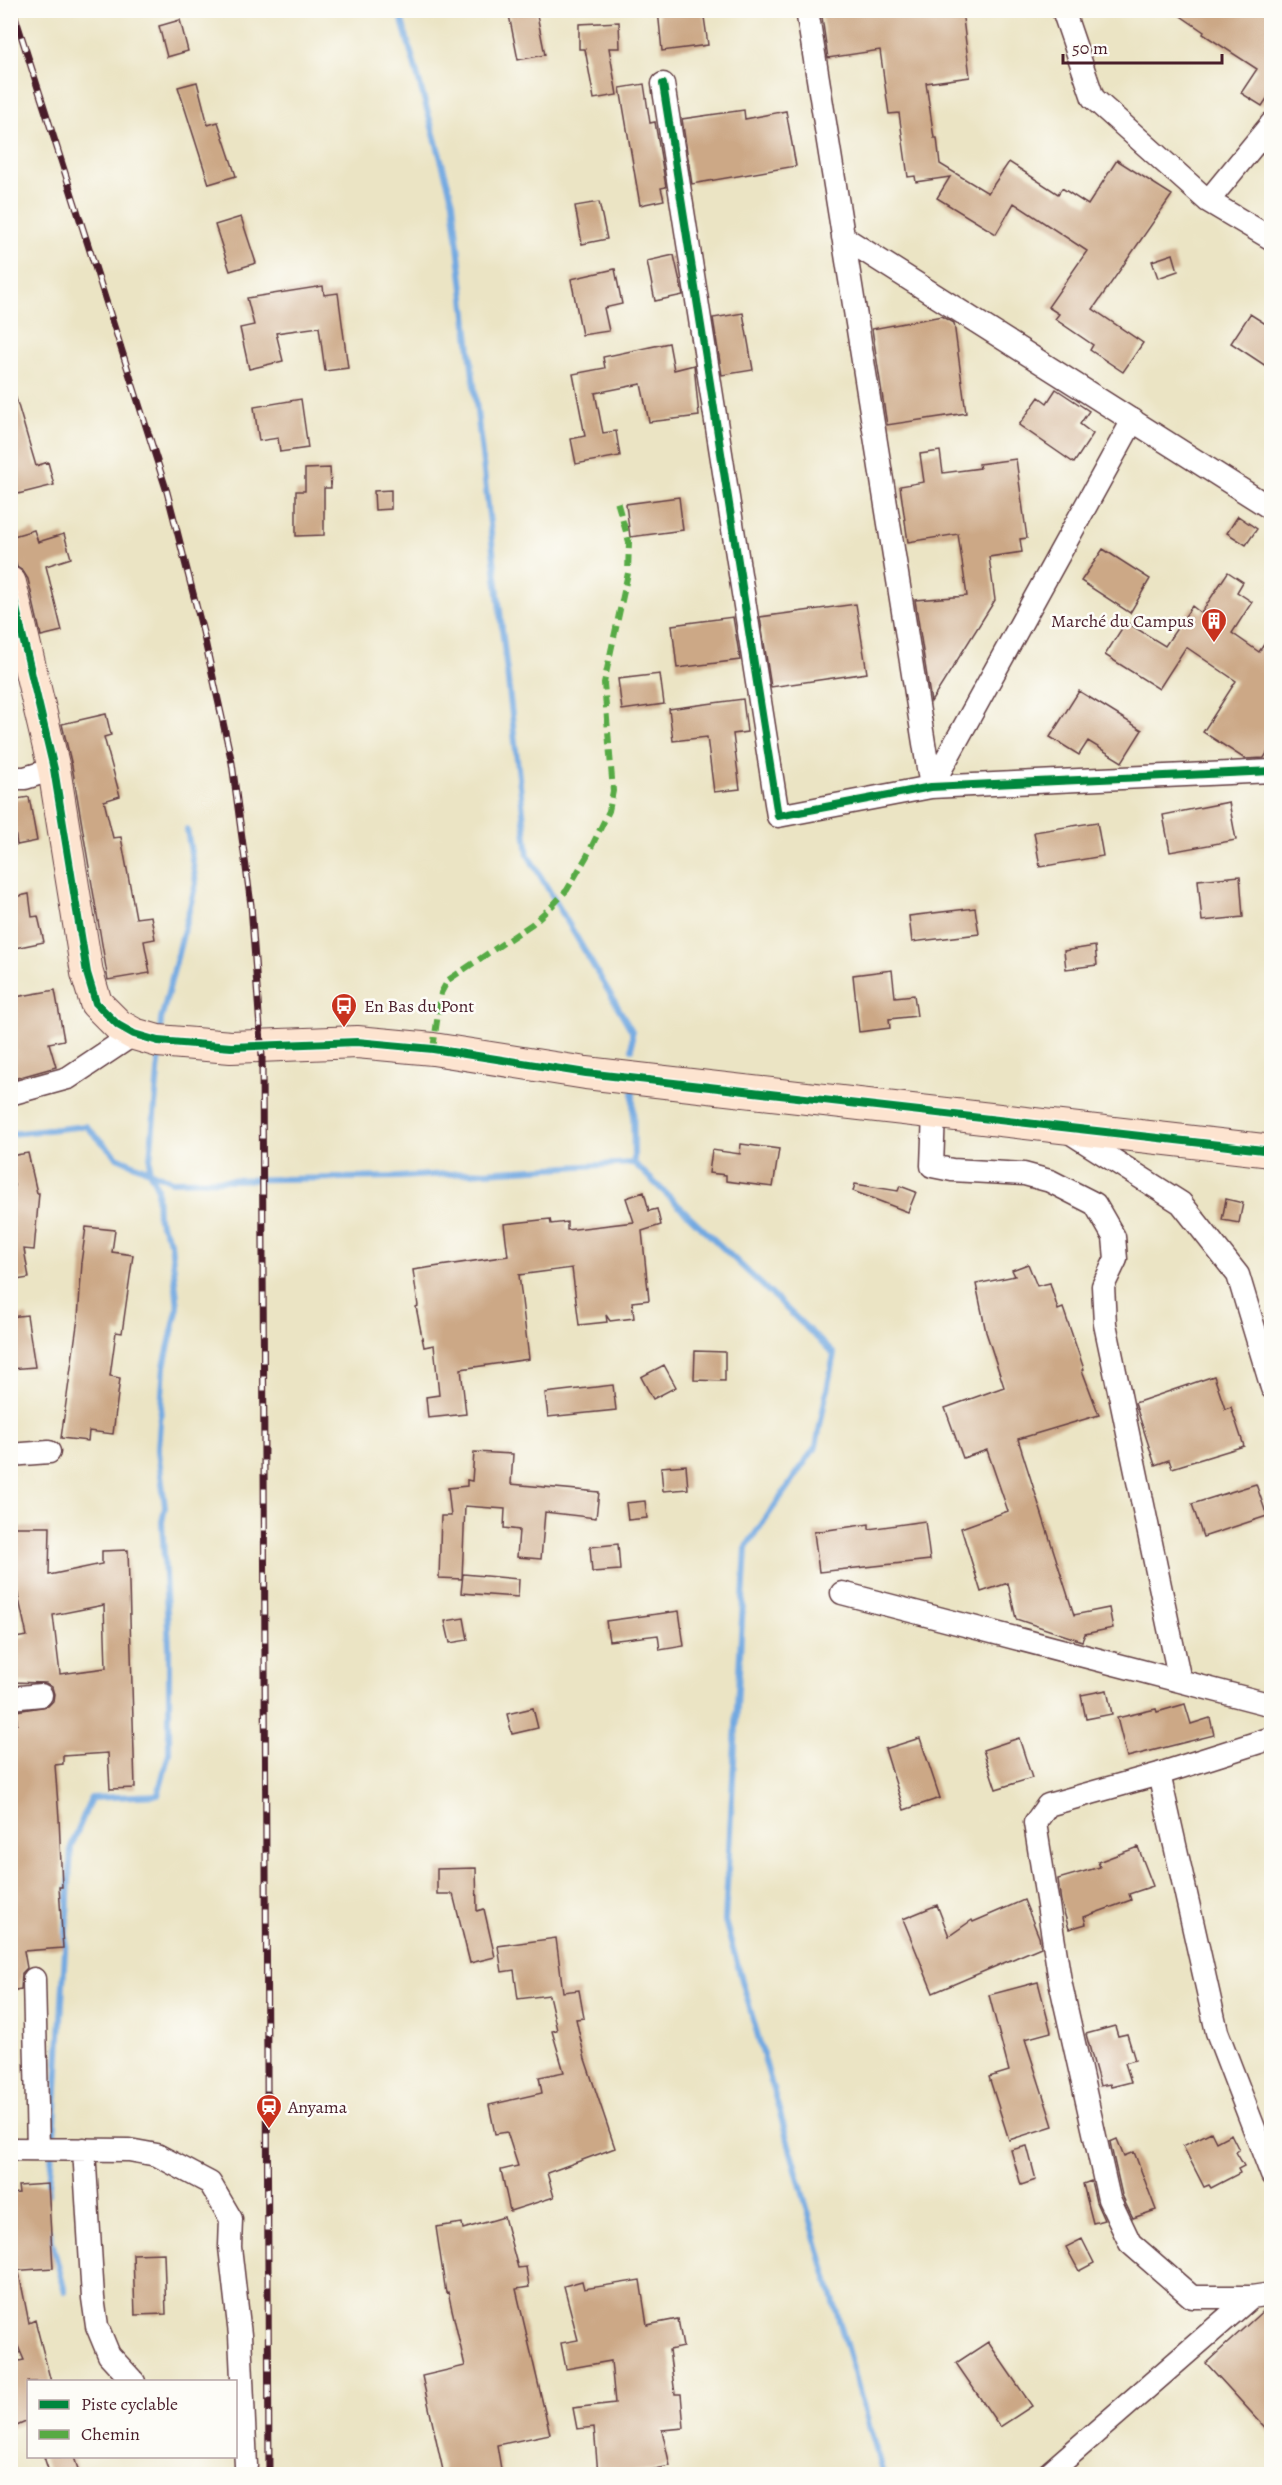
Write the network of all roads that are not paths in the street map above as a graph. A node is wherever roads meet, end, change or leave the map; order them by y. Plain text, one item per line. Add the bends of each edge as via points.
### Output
1 (807, 10) edge
2 (1063, 10) edge
3 (663, 84) dead end
4 (1272, 123) edge
5 (1208, 201) junction
6 (843, 237) junction
7 (1272, 239) edge
8 (1133, 420) junction
9 (1272, 509) edge
10 (10, 584) edge
11 (1272, 771) edge
12 (25, 778) edge
13 (931, 787) junction
14 (134, 1034) junction
15 (10, 1094) edge
16 (934, 1112) junction
17 (1065, 1130) junction
18 (1272, 1151) edge
19 (1272, 1388) edge
20 (49, 1452) dead end
21 (10, 1455) edge
22 (842, 1593) dead end
23 (1180, 1681) junction
24 (40, 1695) dead end
25 (10, 1698) edge
26 (1272, 1705) edge
27 (1272, 1738) edge
28 (1159, 1774) junction
29 (34, 1979) dead end
30 (10, 2149) edge
31 (38, 2149) junction
32 (84, 2149) junction
33 (1272, 2175) edge
34 (1261, 2295) edge
35 (132, 2380) edge
36 (234, 2458) edge
37 (1048, 2475) edge

1 - 6 street
2 - 5 street via 1093,98
3 - 13 street via 778,816
4 - 5 street
5 - 7 street
6 - 8 street
6 - 13 street
8 - 9 street
8 - 13 street
10 - 12 street
11 - 13 street
12 - 14 street via 96,1003 118,1025
14 - 15 street via 68,1078
14 - 16 street via 203,1046 357,1042 433,1049 586,1073
16 - 17 street
16 - 23 street via 932,1166 1024,1174 1050,1181 1095,1204 1113,1237 1116,1259 1103,1287 1105,1324
17 - 18 street
17 - 19 street via 1181,1203 1238,1275
20 - 21 street
22 - 23 street
23 - 26 street
24 - 25 street
27 - 28 street
28 - 33 street via 1217,2032
28 - 34 street via 1048,1805 1035,1823 1060,1981 1109,2199 1130,2243 1192,2297
29 - 31 street
30 - 31 street
31 - 32 street
32 - 35 street via 97,2325 109,2355
32 - 36 street via 157,2155 210,2183 231,2219 246,2466
34 - 37 street

